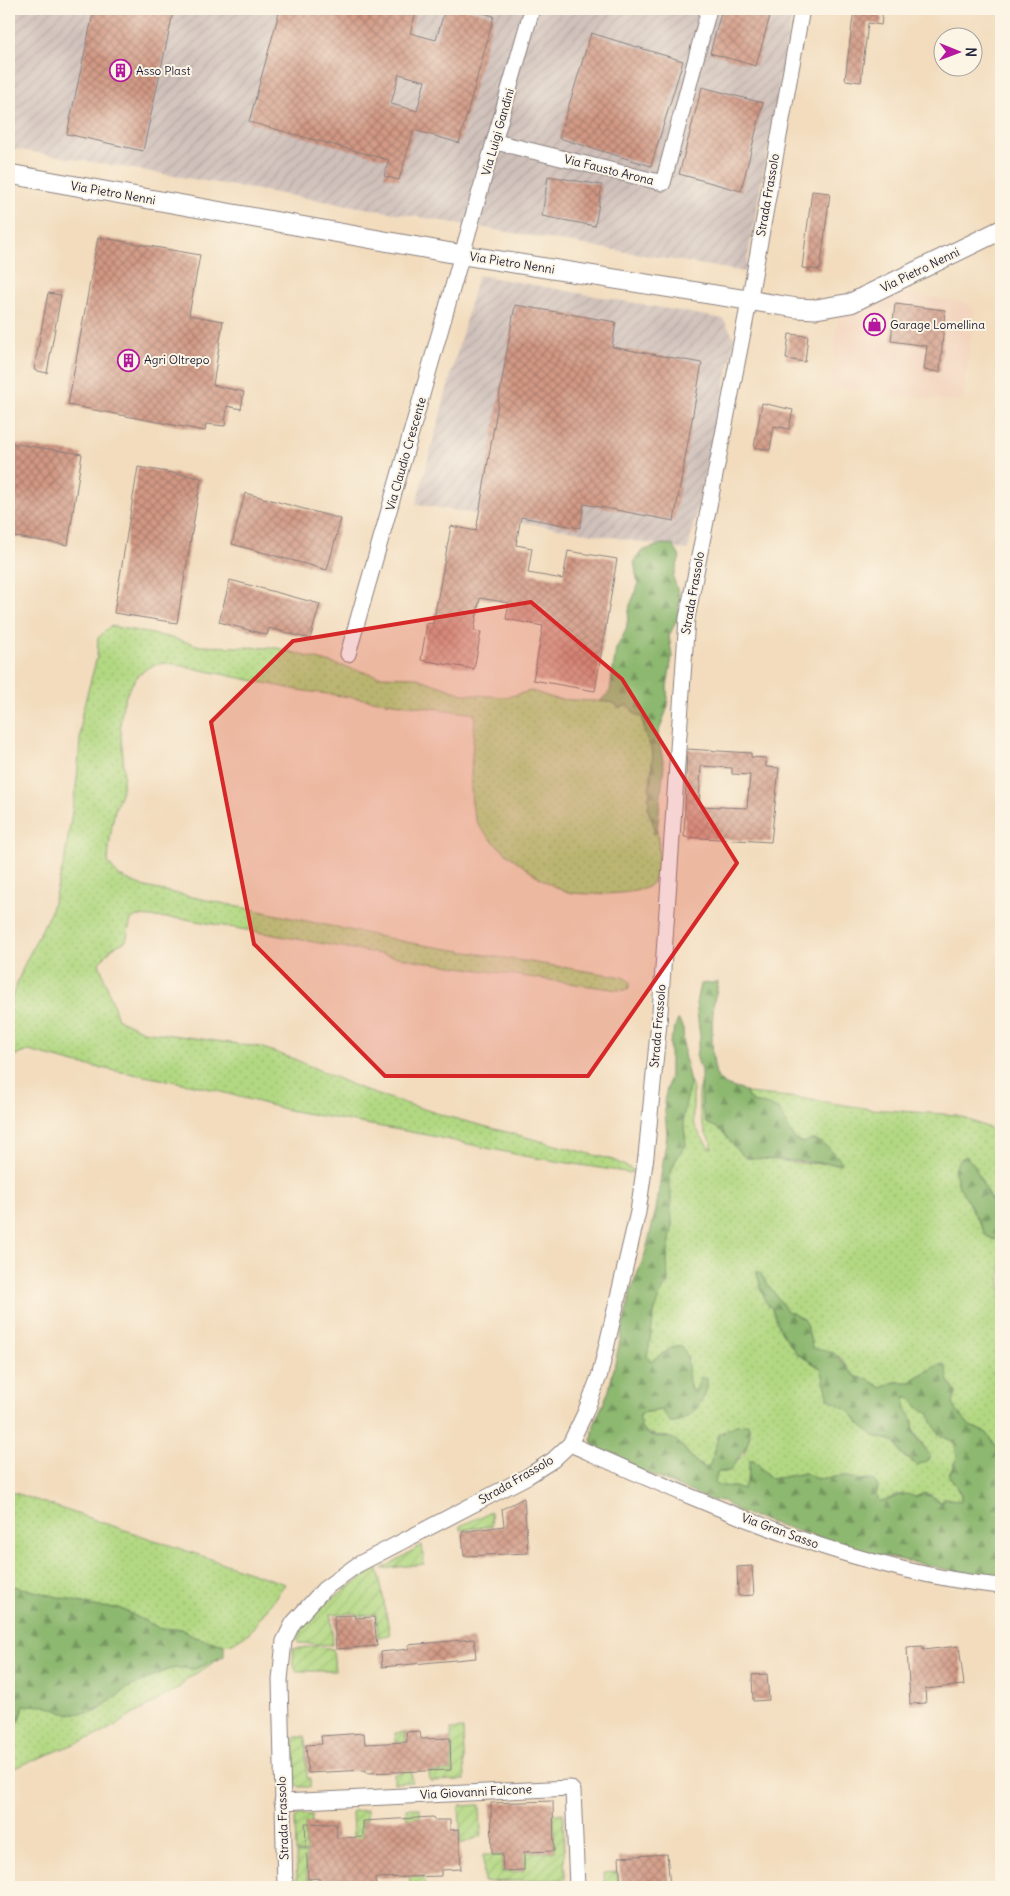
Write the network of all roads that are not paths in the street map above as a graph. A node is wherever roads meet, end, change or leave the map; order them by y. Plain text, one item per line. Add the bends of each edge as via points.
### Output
1 (532, 9) edge
2 (709, 9) edge
3 (802, 9) edge
4 (496, 142) junction
5 (9, 174) edge
6 (1001, 230) edge
7 (463, 255) junction
8 (749, 302) junction
9 (348, 654) dead end
10 (570, 1444) junction
11 (1001, 1586) edge
12 (282, 1802) junction
13 (285, 1887) edge
14 (577, 1887) edge

1 - 4 street, Via Luigi Gandini
2 - 4 street, Via Fausto Arona via 663,183
3 - 8 street, Strada Frassolo
4 - 7 street, Via Luigi Gandini
5 - 7 street, Via Pietro Nenni
6 - 8 street, Via Pietro Nenni via 852,303 816,309
7 - 8 street, Via Pietro Nenni
7 - 9 street, Via Claudio Crescente
8 - 10 street, Strada Frassolo via 687,618 659,1022 638,1212 600,1374
10 - 11 street, Via Gran Sasso via 698,1501 831,1550 904,1569
10 - 12 street, Strada Frassolo via 528,1476 357,1566 305,1607 284,1641 280,1660
12 - 13 street, Strada Frassolo
12 - 14 street, Via Giovanni Falcone via 570,1788 573,1791

